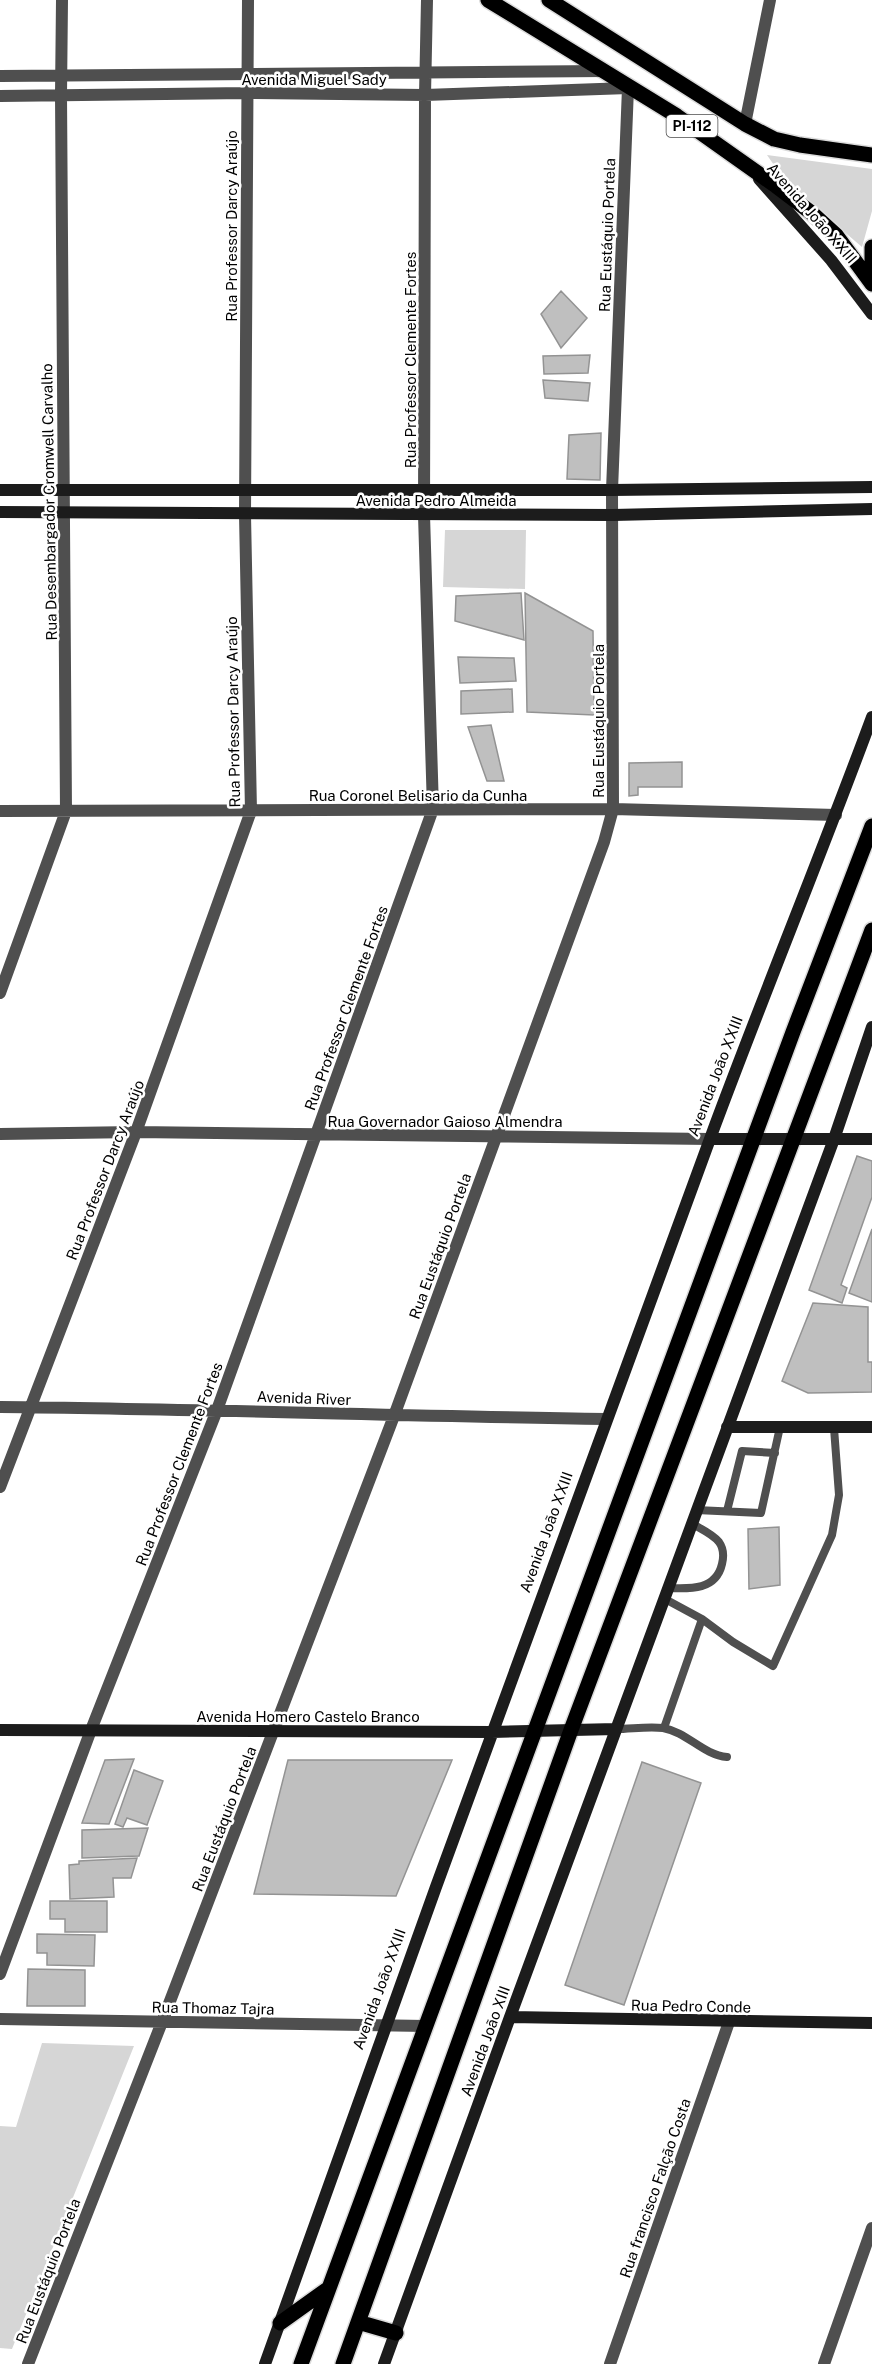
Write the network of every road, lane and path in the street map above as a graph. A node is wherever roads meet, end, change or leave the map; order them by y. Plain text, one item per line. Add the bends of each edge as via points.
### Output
1 (62, 0) edge
2 (248, 0) edge
3 (427, 0) edge
4 (488, 0) edge
5 (549, 0) edge
6 (770, 0) edge
7 (605, 71) junction
8 (425, 72) junction
9 (247, 74) junction
10 (0, 76) edge
11 (61, 76) junction
12 (628, 88) junction
13 (247, 93) junction
14 (61, 95) junction
15 (425, 95) junction
16 (0, 96) edge
17 (745, 124) junction
18 (872, 149) edge
19 (852, 153) junction
20 (872, 155) edge
21 (747, 165) junction
22 (872, 247) edge
23 (872, 272) edge
24 (872, 284) edge
25 (872, 314) edge
26 (872, 487) edge
27 (245, 489) junction
28 (0, 490) edge
29 (63, 490) junction
30 (424, 490) junction
31 (612, 490) junction
32 (872, 509) edge
33 (0, 512) edge
34 (64, 513) junction
35 (245, 515) junction
36 (424, 515) junction
37 (613, 515) junction
38 (872, 717) edge
39 (433, 809) junction
40 (613, 809) junction
41 (0, 811) edge
42 (66, 811) junction
43 (251, 811) junction
44 (836, 815) junction
45 (872, 826) edge
46 (872, 930) edge
47 (0, 993) edge
48 (872, 1027) edge
49 (136, 1132) junction
50 (0, 1134) edge
51 (317, 1136) junction
52 (496, 1136) junction
53 (710, 1139) junction
54 (754, 1139) junction
55 (834, 1139) junction
56 (872, 1139) edge
57 (793, 1140) junction
58 (0, 1407) edge
59 (31, 1408) junction
60 (217, 1410) junction
61 (394, 1416) junction
62 (606, 1419) junction
63 (727, 1427) junction
64 (780, 1427) junction
65 (834, 1428) junction
66 (872, 1428) edge
67 (775, 1453) junction
68 (0, 1487) edge
69 (696, 1510) junction
70 (727, 1511) junction
71 (692, 1523) junction
72 (667, 1594) junction
73 (702, 1618) junction
74 (664, 1728) junction
75 (615, 1729) junction
76 (0, 1730) edge
77 (91, 1730) junction
78 (571, 1730) junction
79 (274, 1731) junction
80 (492, 1732) junction
81 (534, 1732) junction
82 (727, 1756) dead end
83 (0, 1974) edge
84 (510, 2017) junction
85 (0, 2019) edge
86 (162, 2022) junction
87 (729, 2022) junction
88 (872, 2023) edge
89 (385, 2025) junction
90 (426, 2026) junction
91 (872, 2228) edge
92 (329, 2288) junction
93 (358, 2322) junction
94 (280, 2323) junction
95 (396, 2333) junction
96 (28, 2364) edge
97 (265, 2364) edge
98 (301, 2364) edge
99 (343, 2364) edge
100 (384, 2364) edge
101 (610, 2364) edge
102 (824, 2364) edge

1 - 11 street, Rua Desembargador Cromwell Carvalho
2 - 9 street, Rua Professor Darcy Araújo
3 - 8 street, Rua Professor Clemente Fortes
4 - 7 main road, PI-112
5 - 17 main road, PI-112
6 - 17 street
7 - 8 street, Avenida Miguel Sady
7 - 12 main road, PI-112
8 - 9 street, Avenida Miguel Sady
8 - 15 street, Rua Professor Clemente Fortes
9 - 11 street, Avenida Miguel Sady
9 - 13 street, Rua Professor Darcy Araújo
10 - 11 street, Avenida Miguel Sady
11 - 14 street, Rua Desembargador Cromwell Carvalho
12 - 15 street, Avenida Miguel Sady
12 - 21 main road, PI-112
12 - 31 street, Rua Eustáquio Portela
13 - 14 street, Avenida Miguel Sady
13 - 15 street, Avenida Miguel Sady
13 - 27 street, Rua Professor Darcy Araújo
14 - 16 street, Avenida Miguel Sady
14 - 29 street, Rua Desembargador Cromwell Carvalho
15 - 30 street, Rua Professor Clemente Fortes
17 - 19 main road, PI-112 via 774,139
18 - 19 main road
19 - 20 main road, PI-112
21 - 24 main road, PI-112 via 836,235
21 - 25 street, Avenida João XXIII via 831,260
22 - 23 main road
26 - 31 street, Avenida Pedro Almeida
27 - 29 street, Avenida Pedro Almeida
27 - 30 street, Avenida Pedro Almeida
27 - 35 street, Rua Professor Darcy Araújo
28 - 29 street, Avenida Pedro Almeida
29 - 34 street, Rua Desembargador Cromwell Carvalho
30 - 31 street, Avenida Pedro Almeida
30 - 36 street, Rua Professor Clemente Fortes
31 - 37 street, Rua Eustáquio Portela
32 - 37 street, Avenida Pedro Almeida
33 - 34 street, Avenida Pedro Almeida
34 - 35 street, Avenida Pedro Almeida
34 - 42 street, Rua Desembargador Cromwell Carvalho
35 - 36 street, Avenida Pedro Almeida
35 - 43 street, Rua Professor Darcy Araújo
36 - 37 street, Avenida Pedro Almeida
36 - 39 street, Rua Professor Clemente Fortes
37 - 40 street, Rua Eustáquio Portela
38 - 44 street, Avenida João XXIII
39 - 40 street, Rua Coronel Belisario da Cunha
39 - 43 street, Rua Coronel Belisario da Cunha
39 - 51 street, Rua Professor Clemente Fortes
40 - 44 street, Rua Coronel Belisario da Cunha
40 - 52 street, Rua Eustáquio Portela
41 - 42 street, Rua Coronel Belisario da Cunha
42 - 43 street, Rua Coronel Belisario da Cunha
42 - 47 street, Rua Desembargador Cromwell Carvalho
43 - 49 street, Rua Professor Darcy Araújo
44 - 53 street, Avenida João XXIII
45 - 54 main road
46 - 57 main road
48 - 55 street
49 - 50 street, Rua Governador Gaioso Almendra
49 - 51 street, Rua Governador Gaioso Almendra
49 - 59 street, Rua Professor Darcy Araújo
51 - 52 street, Rua Governador Gaioso Almendra
51 - 60 street, Rua Professor Clemente Fortes
52 - 53 street, Rua Governador Gaioso Almendra
52 - 61 street, Rua Eustáquio Portela
53 - 54 street
53 - 62 street, Avenida João XXIII
54 - 57 street
54 - 81 main road
55 - 56 street
55 - 57 street
55 - 63 street
57 - 78 main road
58 - 59 street, Avenida River
59 - 60 street, Avenida River
59 - 68 street, Rua Professor Darcy Araújo
60 - 61 street, Avenida River
60 - 77 street, Rua Professor Clemente Fortes
61 - 62 street, Avenida River
61 - 79 street, Rua Eustáquio Portela
62 - 80 street, Avenida João XXIII
63 - 64 street
63 - 69 street
64 - 65 street
64 - 67 lane
65 - 66 street
65 - 73 lane via 839,1495 832,1535 772,1666
67 - 70 lane via 742,1452
67 - 70 lane via 761,1513
69 - 70 lane
69 - 71 street
71 - 72 street
71 - 72 lane via 718,1541 724,1554 720,1572 710,1583
72 - 73 lane
72 - 75 street
73 - 74 lane
74 - 75 lane
74 - 82 lane via 694,1741 714,1756
75 - 78 street, Avenida Homero Castelo Branco
75 - 84 street, Avenida João XIII
76 - 77 street, Avenida Homero Castelo Branco
77 - 79 street, Avenida Homero Castelo Branco
77 - 83 street, Rua Professor Clemente Fortes
78 - 81 street, Avenida Homero Castelo Branco
78 - 93 main road
79 - 80 street, Avenida Homero Castelo Branco
79 - 86 street, Rua Eustáquio Portela
80 - 81 street, Avenida Homero Castelo Branco
80 - 89 street, Avenida João XXIII
81 - 90 main road
84 - 87 street, Rua Pedro Conde
84 - 95 street, Avenida João XIII
85 - 86 street, Rua Thomaz Tajra
86 - 89 street, Rua Thomaz Tajra
86 - 96 street, Rua Eustáquio Portela
87 - 88 street, Rua Pedro Conde
87 - 101 street, Rua francisco Falção Costa
89 - 90 street, Rua Thomaz Tajra
89 - 94 street, Avenida João XXIII
90 - 92 main road
91 - 102 street
92 - 94 main road
92 - 98 main road
93 - 95 main road
93 - 99 main road
94 - 97 street, Avenida João XXIII
95 - 100 street, Avenida João XIII

